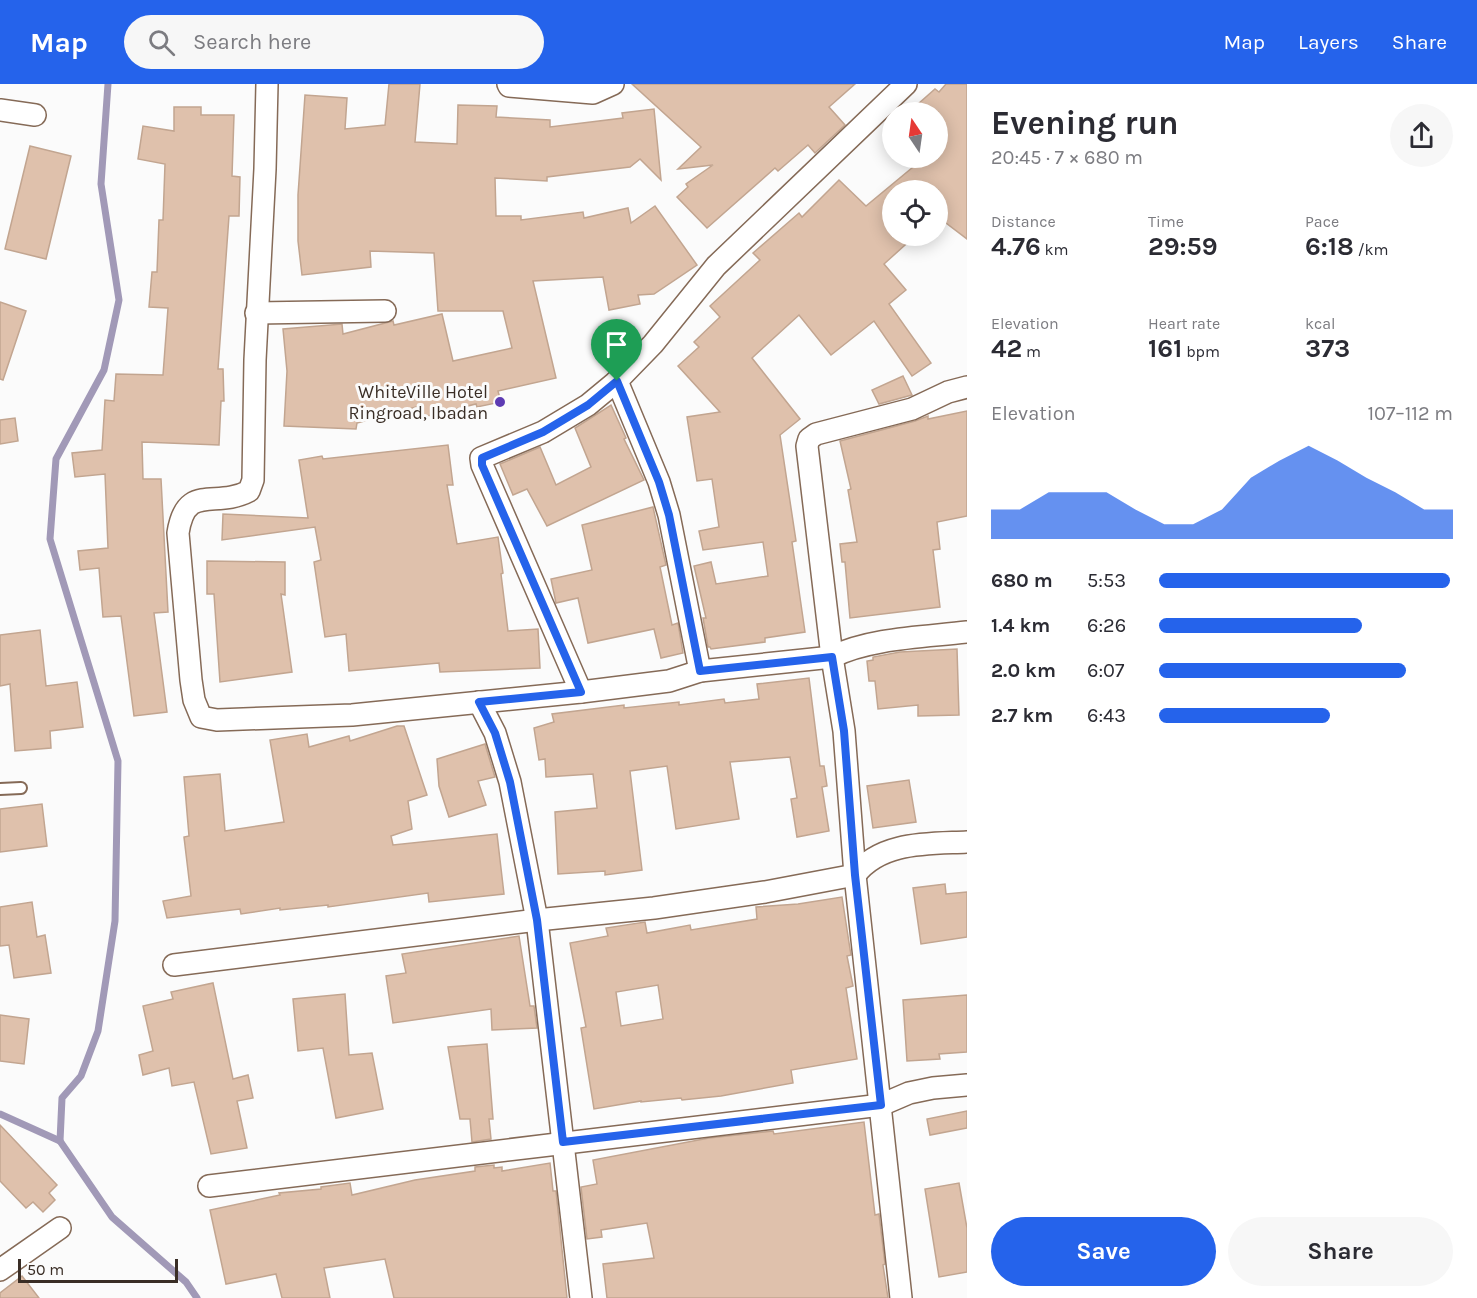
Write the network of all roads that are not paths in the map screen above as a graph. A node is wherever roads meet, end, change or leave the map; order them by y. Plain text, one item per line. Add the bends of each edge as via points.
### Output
1 (267, 84) edge
2 (508, 84) edge
3 (613, 84) edge
4 (906, 84) edge
5 (0, 110) edge
6 (35, 115) dead end
7 (385, 311) dead end
8 (256, 313) junction
9 (617, 381) junction
10 (967, 387) edge
11 (967, 632) edge
12 (832, 657) junction
13 (700, 671) junction
14 (581, 692) junction
15 (479, 702) junction
16 (21, 788) dead end
17 (0, 789) edge
18 (967, 842) edge
19 (855, 875) junction
20 (537, 920) junction
21 (174, 965) dead end
22 (967, 1084) edge
23 (881, 1105) junction
24 (563, 1142) junction
25 (209, 1186) dead end
26 (60, 1228) dead end
27 (0, 1270) edge
28 (581, 1298) edge
29 (901, 1298) edge

1 - 8 street
2 - 3 street via 593,93
4 - 9 street via 716,266 653,344
5 - 6 street
7 - 8 street
8 - 15 street via 254,461 249,490 238,497 189,505 181,516 178,533 191,680 201,717 217,720 352,715
9 - 13 street via 669,515
9 - 14 street via 588,405 543,432 482,458
10 - 12 street via 912,409 809,438
11 - 12 street via 864,645
12 - 13 street
12 - 19 street via 844,731
13 - 14 street via 669,681
14 - 15 street
15 - 20 street via 495,733 510,782
16 - 17 lane
18 - 19 street via 886,851 863,865
19 - 20 street via 654,908
19 - 23 street
20 - 21 street
20 - 24 street
22 - 23 street via 909,1093
23 - 24 street
23 - 29 street
24 - 25 street
24 - 28 street
26 - 27 street

